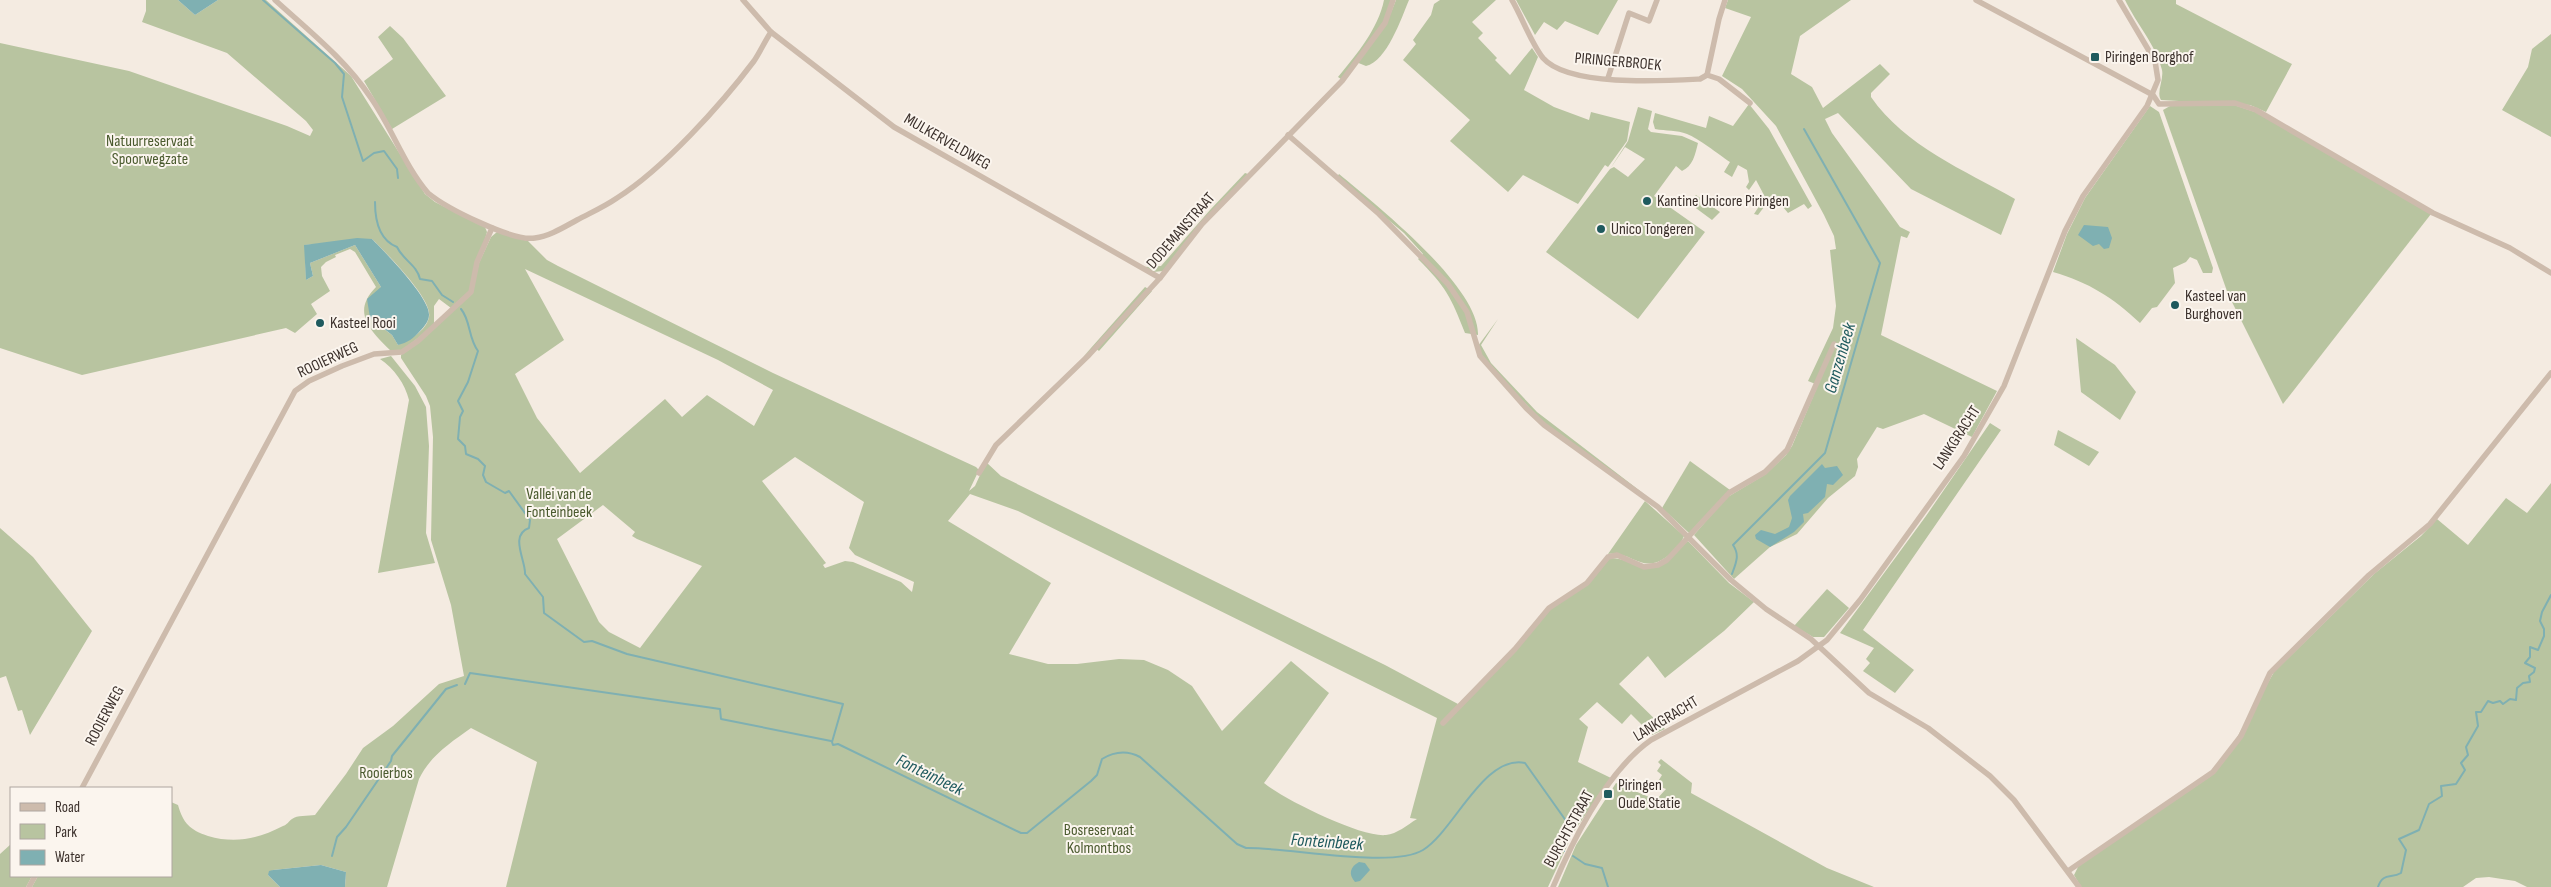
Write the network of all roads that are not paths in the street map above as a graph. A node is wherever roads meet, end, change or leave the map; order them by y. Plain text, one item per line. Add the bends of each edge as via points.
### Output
1 (275, 0) edge
2 (743, 0) edge
3 (1394, 0) edge
4 (1512, 0) edge
5 (1657, 0) edge
6 (1726, 0) edge
7 (1976, 0) edge
8 (2120, 0) edge
9 (771, 32) junction
10 (1707, 75) junction
11 (1608, 78) junction
12 (2153, 95) junction
13 (1750, 103) dead end
14 (1288, 135) junction
15 (492, 228) junction
16 (2551, 273) edge
17 (1160, 278) junction
18 (1834, 344) dead end
19 (2551, 373) edge
20 (979, 474) dead end
21 (1689, 537) junction
22 (1820, 646) junction
23 (1443, 723) dead end
24 (1610, 784) joint
25 (83, 787) edge
26 (2068, 871) junction
27 (1553, 887) edge
28 (2079, 887) edge

1 - 15 street via 334,51 353,72 428,194
2 - 9 street, MULKERVELDWEG
3 - 14 street, DODEMANSTRAAT via 1385,22 1357,63
4 - 11 street, PIRINGERBROEK via 1531,39 1549,63 1570,73
5 - 11 street via 1650,21 1629,13
6 - 10 street
7 - 12 street
8 - 12 street, LANKGRACHT via 2154,61 2158,80
9 - 15 street via 755,60 719,104 662,162 618,198 548,235 521,238
9 - 17 street, MULKERVELDWEG via 894,128
10 - 11 street, PIRINGERBROEK via 1700,79 1648,82
10 - 13 street via 1719,79
12 - 16 street via 2159,104 2235,103 2256,110 2432,213 2491,239
12 - 22 street, LANKGRACHT via 2083,196 2065,231 2004,386 1978,435 1844,622
14 - 17 street, DODEMANSTRAAT via 1202,224
14 - 21 street via 1379,214 1448,284 1467,312 1480,356 1526,408 1544,425 1658,507
15 - 25 street, ROOIERWEG via 477,262 471,292 418,341 402,352 374,354 342,366 295,391
17 - 20 street, DODEMANSTRAAT via 1089,355 996,445
18 - 21 street via 1787,450 1765,472 1729,493
19 - 26 street via 2430,524 2364,580 2270,673 2241,736 2214,772
21 - 22 street via 1731,580
21 - 23 street via 1658,565 1644,567 1617,555 1608,557 1587,583 1548,608 1515,649
22 - 24 street, LANKGRACHT via 1651,740 1632,755
22 - 26 street via 1869,693 1928,728 2001,786
24 - 27 street, BURCHTSTRAAT via 1573,842
26 - 28 street

